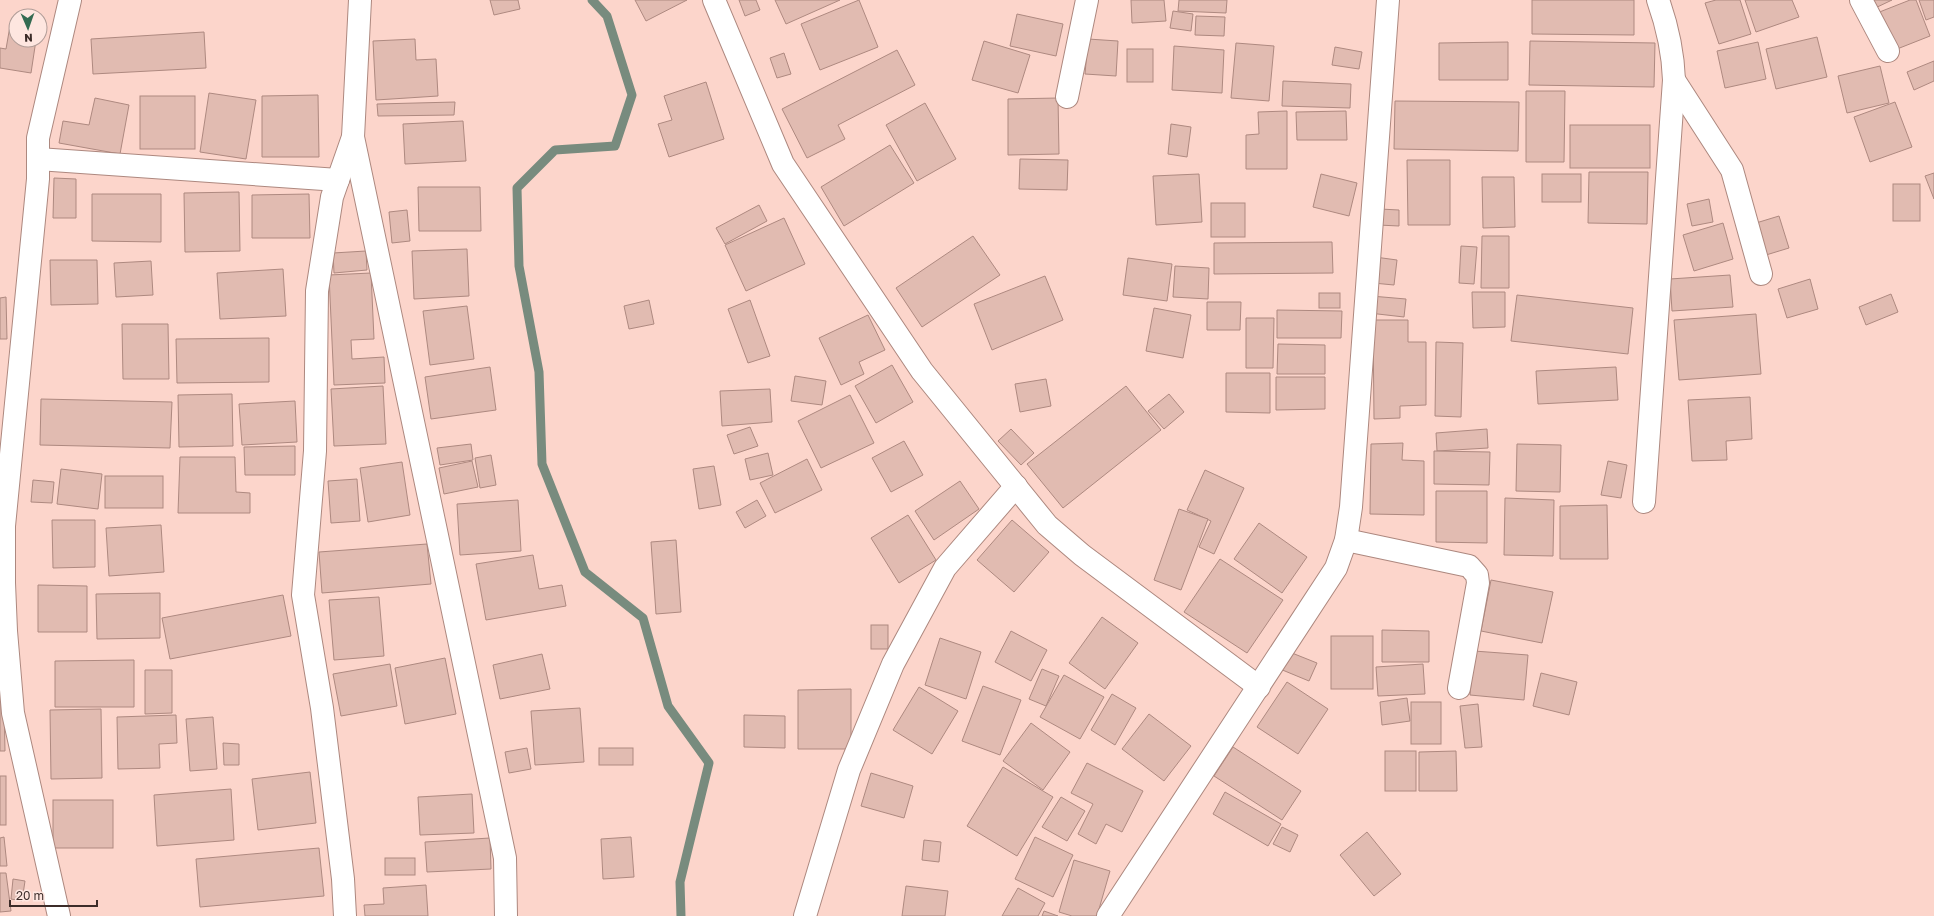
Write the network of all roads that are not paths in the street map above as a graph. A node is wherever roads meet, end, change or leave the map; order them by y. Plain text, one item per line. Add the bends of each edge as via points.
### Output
1 (70, 0) edge
2 (360, 0) edge
3 (714, 0) edge
4 (1088, 0) edge
5 (1388, 0) edge
6 (1658, 0) edge
7 (1860, 0) edge
8 (1888, 50) dead end
9 (1674, 80) junction
10 (1067, 97) dead end
11 (353, 136) junction
12 (38, 159) junction
13 (338, 180) junction
14 (1761, 274) dead end
15 (1016, 486) junction
16 (1644, 502) dead end
17 (1346, 540) junction
18 (1259, 687) junction
19 (1459, 688) dead end
20 (59, 916) edge
21 (345, 916) edge
22 (506, 916) edge
23 (805, 916) edge
24 (1108, 916) edge

1 - 12 street via 38,138
2 - 11 street
3 - 15 street via 783,164 922,371
4 - 10 street
5 - 17 street via 1351,507
6 - 9 street via 1674,54
7 - 8 street
9 - 14 street via 1732,170
9 - 16 street
11 - 13 street
11 - 22 street via 505,858
12 - 13 street
12 - 20 street via 4,526 4,583 13,713
13 - 21 street via 332,197 317,292 315,452 303,595 322,708 343,879
15 - 18 street via 1047,524 1082,555
15 - 23 street via 945,568 893,664 848,770
17 - 18 street via 1336,568
17 - 19 street via 1469,566 1477,575 1478,583
18 - 24 street

